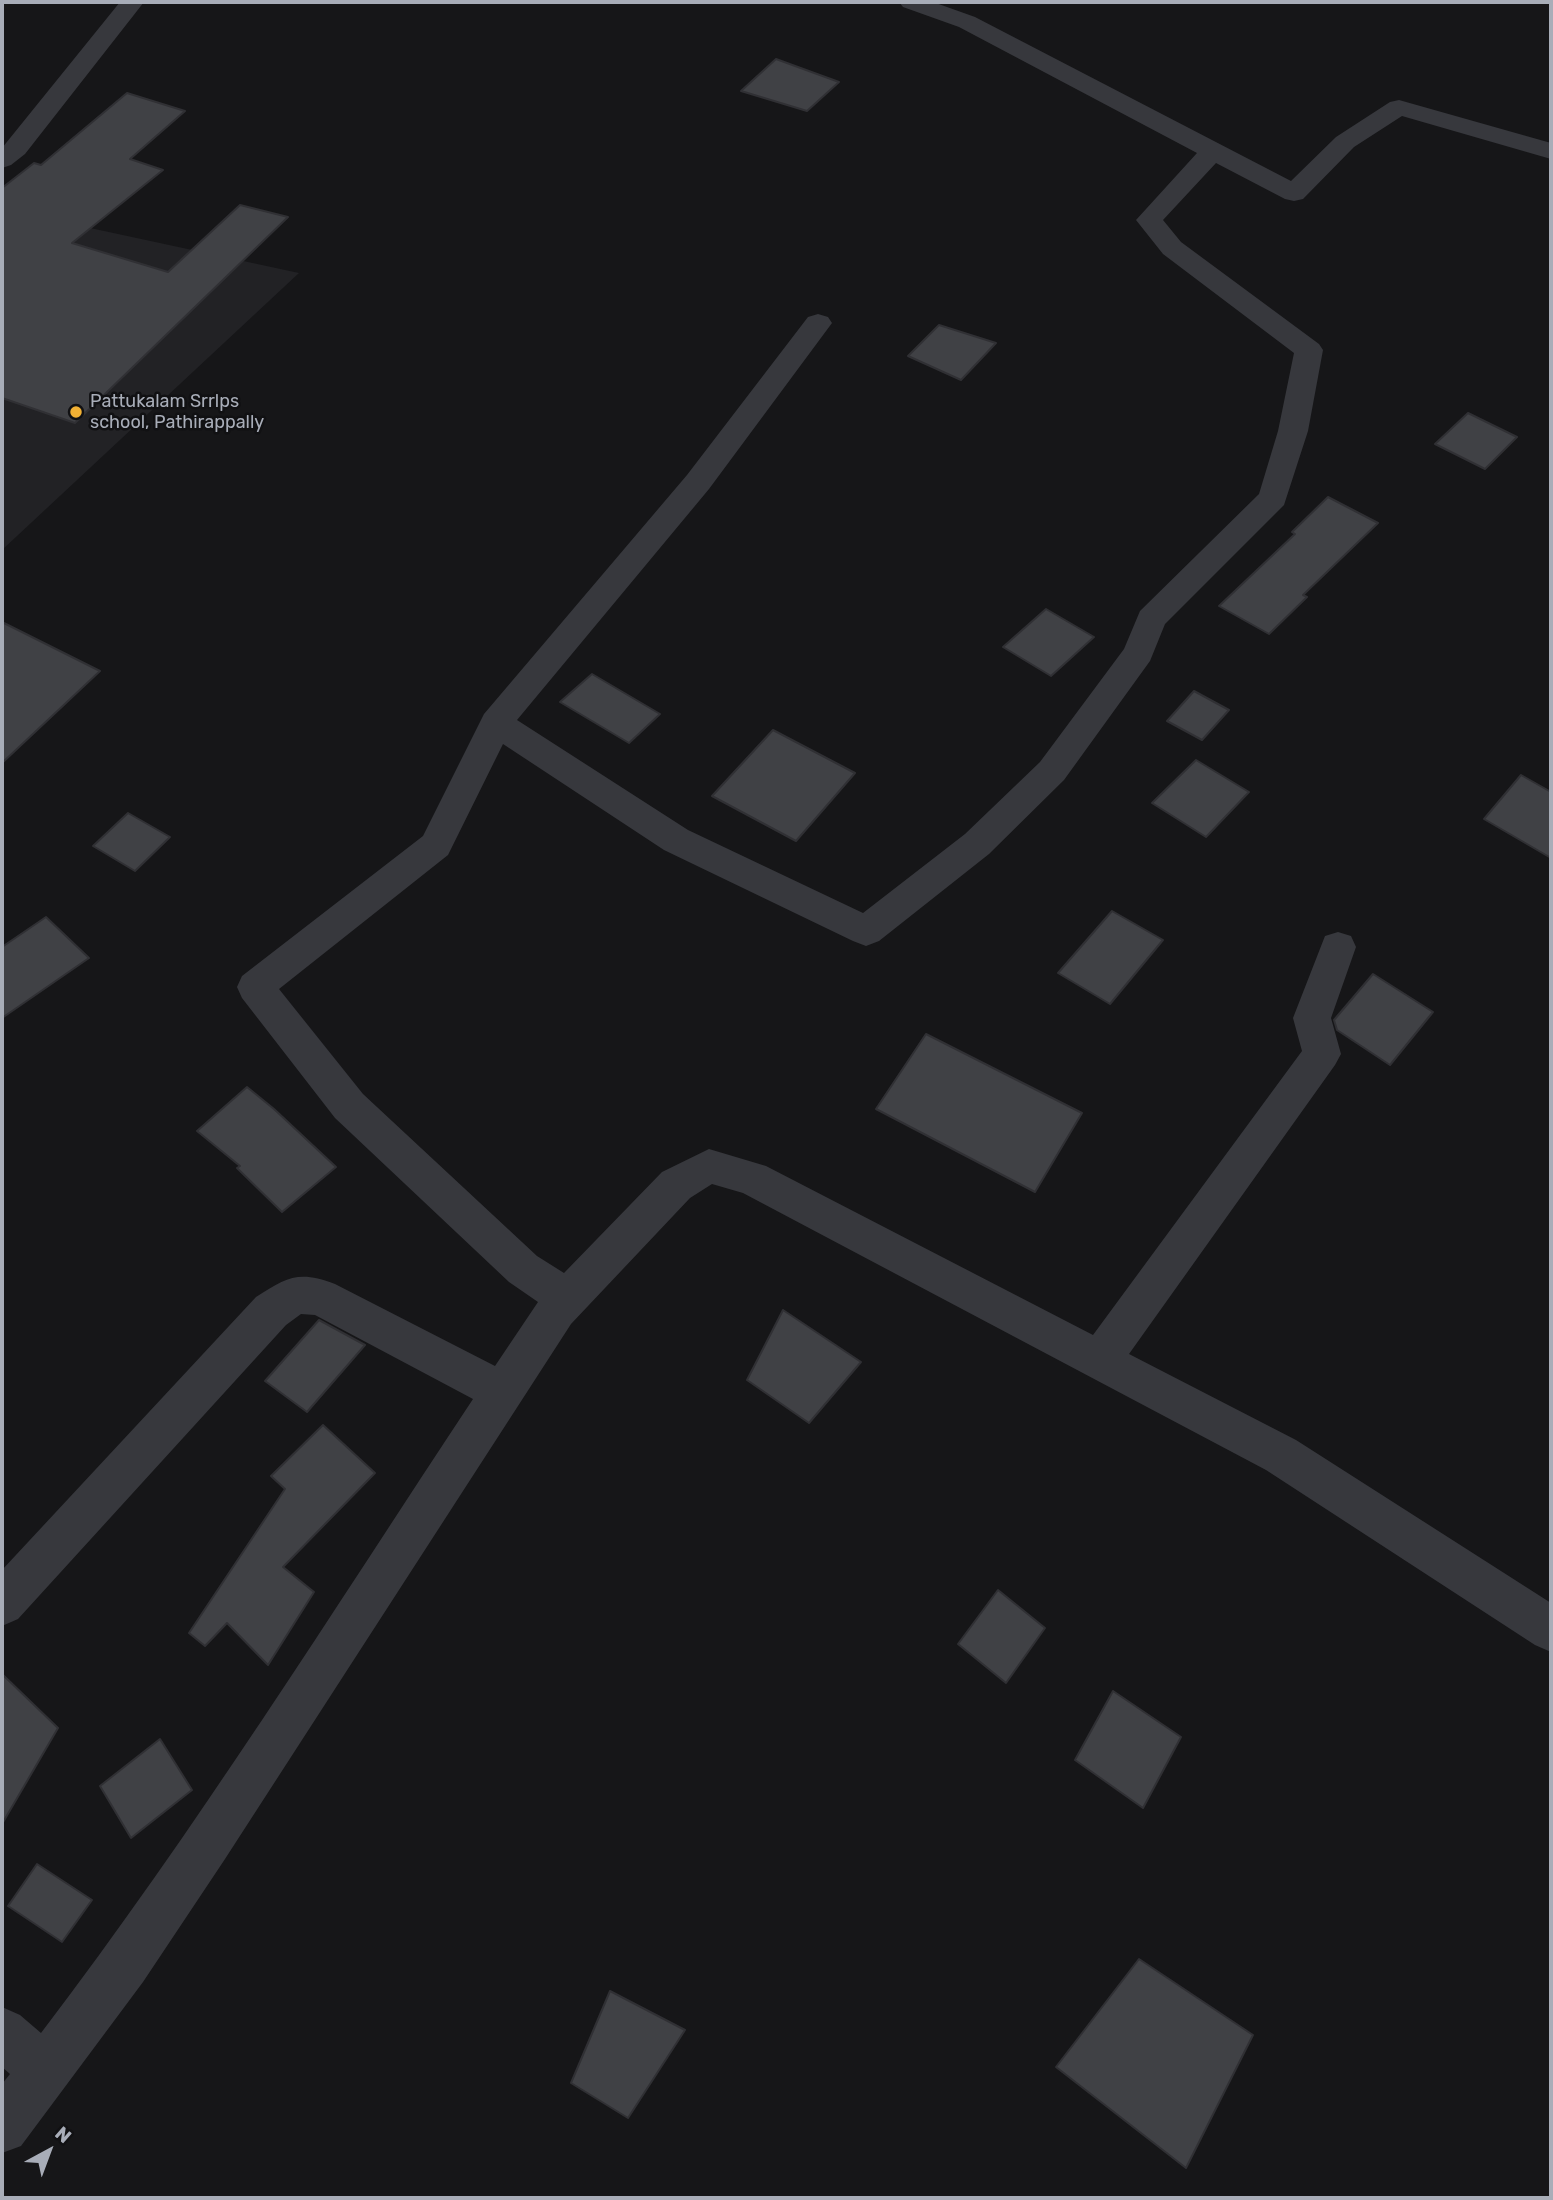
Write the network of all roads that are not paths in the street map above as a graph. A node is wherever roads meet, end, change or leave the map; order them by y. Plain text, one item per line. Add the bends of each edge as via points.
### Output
1 (132, 2) edge
2 (911, 2) edge
3 (1551, 150) edge
4 (1213, 151) junction
5 (2, 160) edge
6 (818, 323) dead end
7 (496, 723) junction
8 (1338, 947) dead end
9 (567, 1299) junction
10 (1100, 1360) junction
11 (502, 1392) junction
12 (2, 1603) edge
13 (1551, 1629) edge
14 (2, 2033) edge
15 (45, 2070) junction
16 (2, 2127) edge

1 - 5 street via 16,149
2 - 4 street via 967,22
3 - 4 street via 1399,107 1345,142 1294,193
4 - 7 street via 1149,220 1172,248 1309,350 1293,431 1273,498 1151,619 1139,653 1052,771 977,844 866,932 676,840
6 - 7 street via 698,482
7 - 9 street via 436,845 255,987 349,1106 523,1269
8 - 10 street via 1312,1018 1322,1054
9 - 10 street via 676,1185 709,1166 752,1178
9 - 11 street
10 - 13 street via 1281,1455
11 - 12 street via 320,1297 296,1294 271,1311
11 - 15 street via 208,1842
14 - 15 street
15 - 16 street

